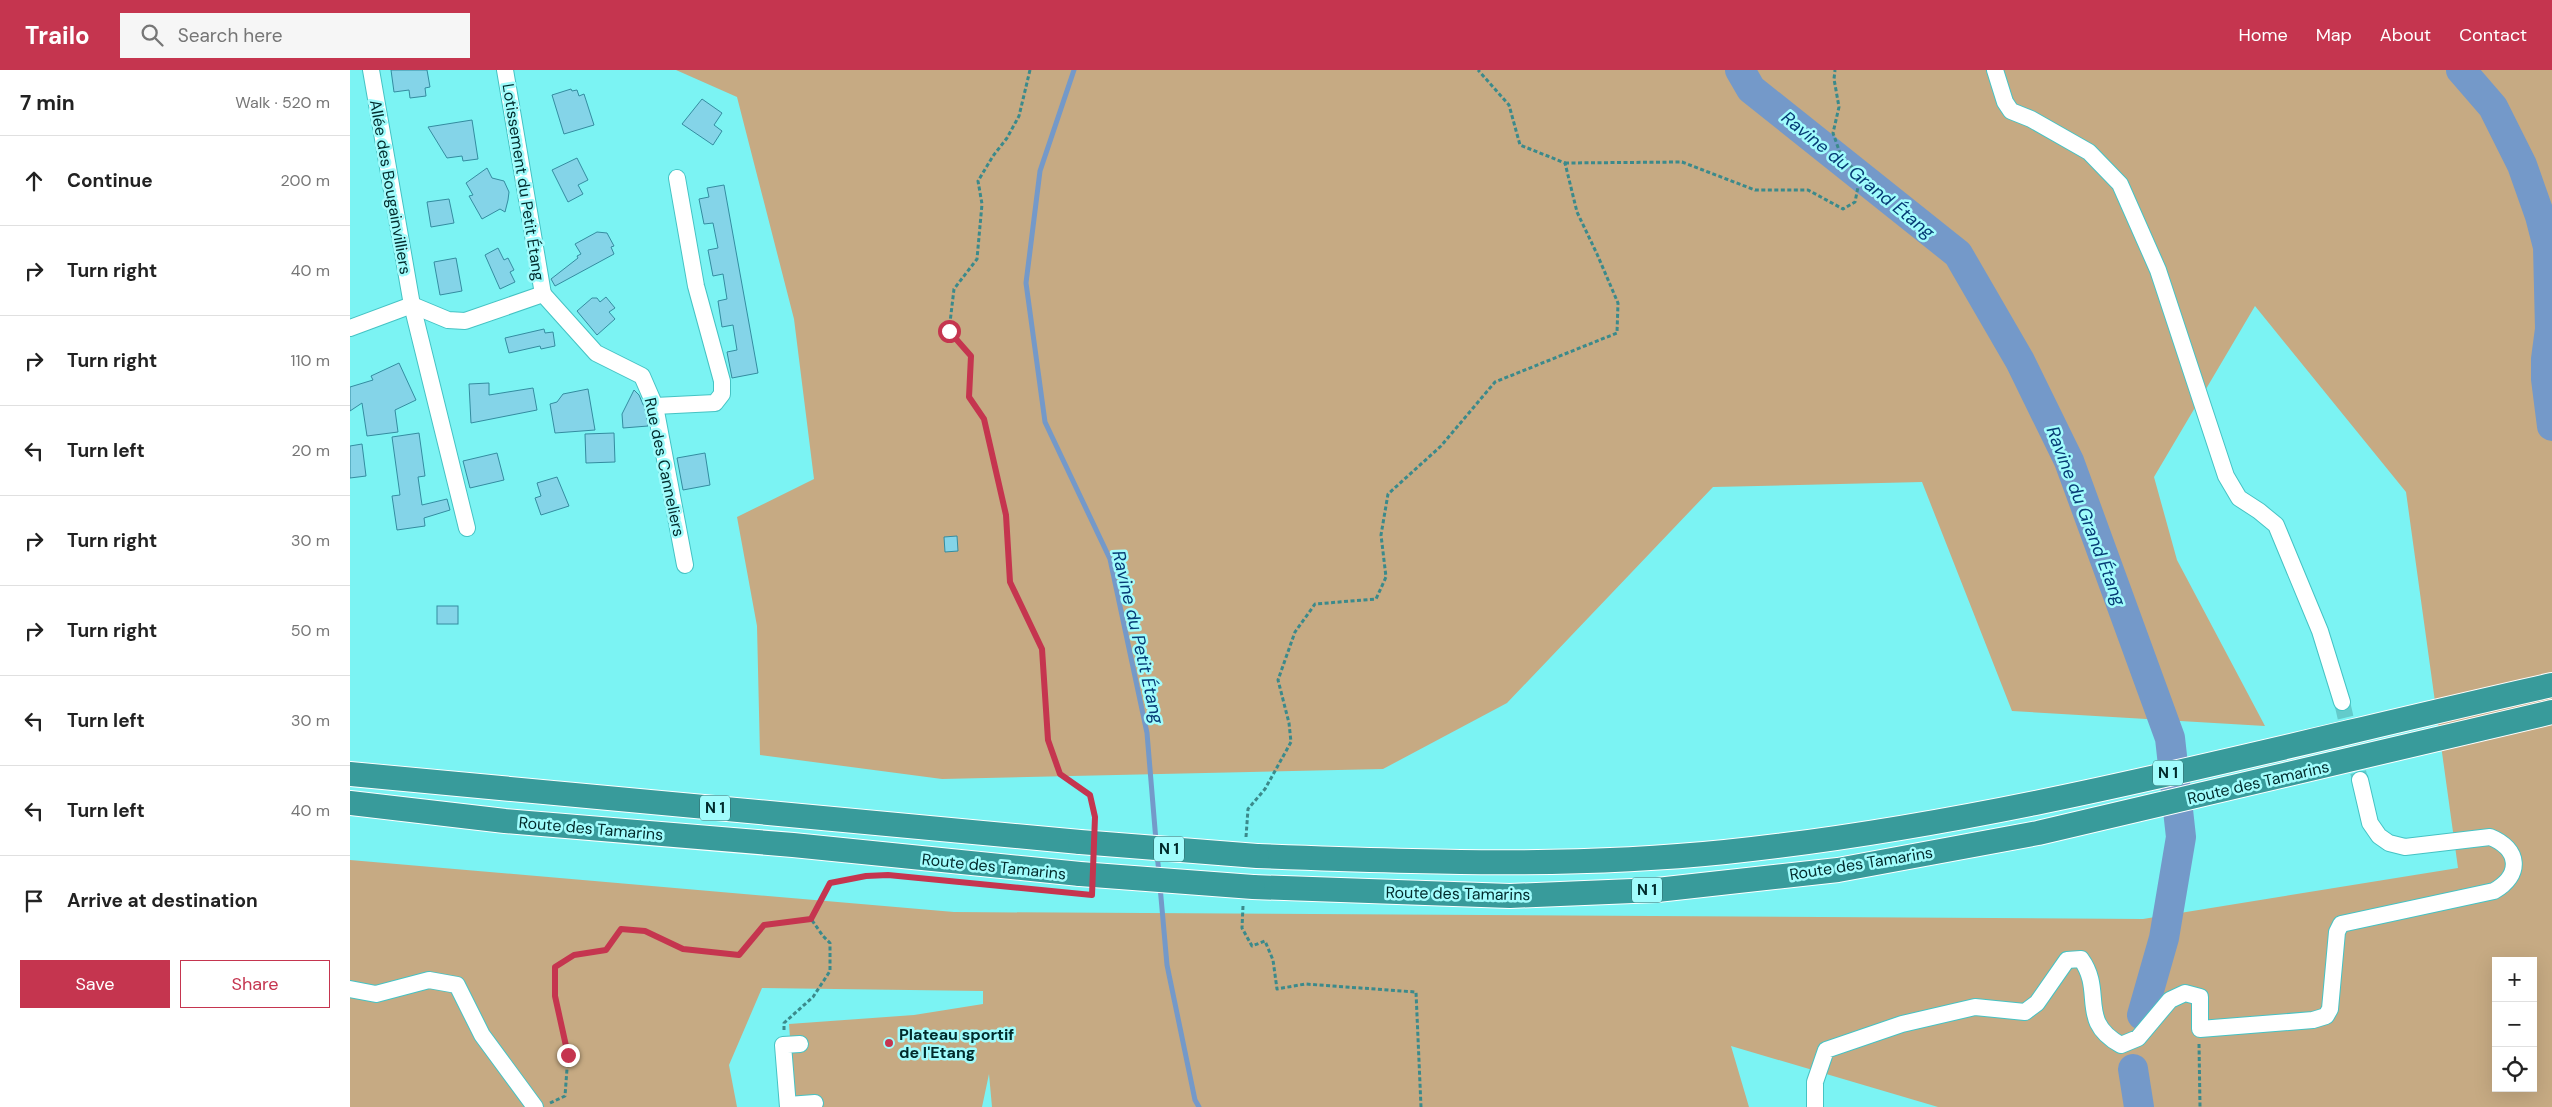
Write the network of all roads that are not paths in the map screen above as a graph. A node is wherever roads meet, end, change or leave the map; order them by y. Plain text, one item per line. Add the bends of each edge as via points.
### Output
1 (371, 70) edge
2 (505, 70) edge
3 (1996, 70) edge
4 (677, 178) dead end
5 (543, 294) junction
6 (412, 305) junction
7 (350, 328) edge
8 (656, 406) junction
9 (466, 528) dead end
10 (685, 565) dead end
11 (2552, 685) edge
12 (2342, 702) tunnel mouth
13 (2552, 712) edge
14 (350, 774) edge
15 (2360, 780) tunnel mouth
16 (350, 803) edge
17 (350, 989) edge
18 (800, 1044) dead end
19 (815, 1102) dead end
20 (542, 1105) edge
21 (788, 1106) edge
22 (1815, 1107) edge

1 - 6 street, Allée des Bougainvilliers
2 - 5 street, Lotissement du Petit Étang
3 - 12 street via 2011,112 2089,152 2120,184 2158,270 2226,476 2239,498 2276,526 2320,631
4 - 8 street via 696,286 722,381 722,394 715,404
5 - 6 street via 465,321 448,320
5 - 8 street, Rue des Canneliers via 596,353 642,376
6 - 7 street
6 - 9 street, Allée des Bougainvilliers
8 - 10 street, Rue des Canneliers
11 - 14 highway, Route des Tamarins / N 1, bridge via 2017,807 1900,829 1724,852 1549,863 1399,861
13 - 16 highway, Route des Tamarins / N 1, bridge via 2038,833 1838,870 1656,890 1510,896 1248,893
15 - 22 street via 2370,823 2389,843 2405,847 2490,837 2500,841 2514,858 2511,878 2494,891 2341,924 2337,932 2330,1009 2326,1016 2314,1020 2200,1029 2200,997 2185,993 2170,1000 2138,1038 2121,1045 2106,1036 2095,1018 2090,972 2081,959 2067,960 2037,1003 2025,1012 1975,1007 1902,1024 1826,1050 1815,1082
17 - 20 street via 376,994 429,980 457,985 482,1035
18 - 21 street via 783,1044
19 - 21 street

